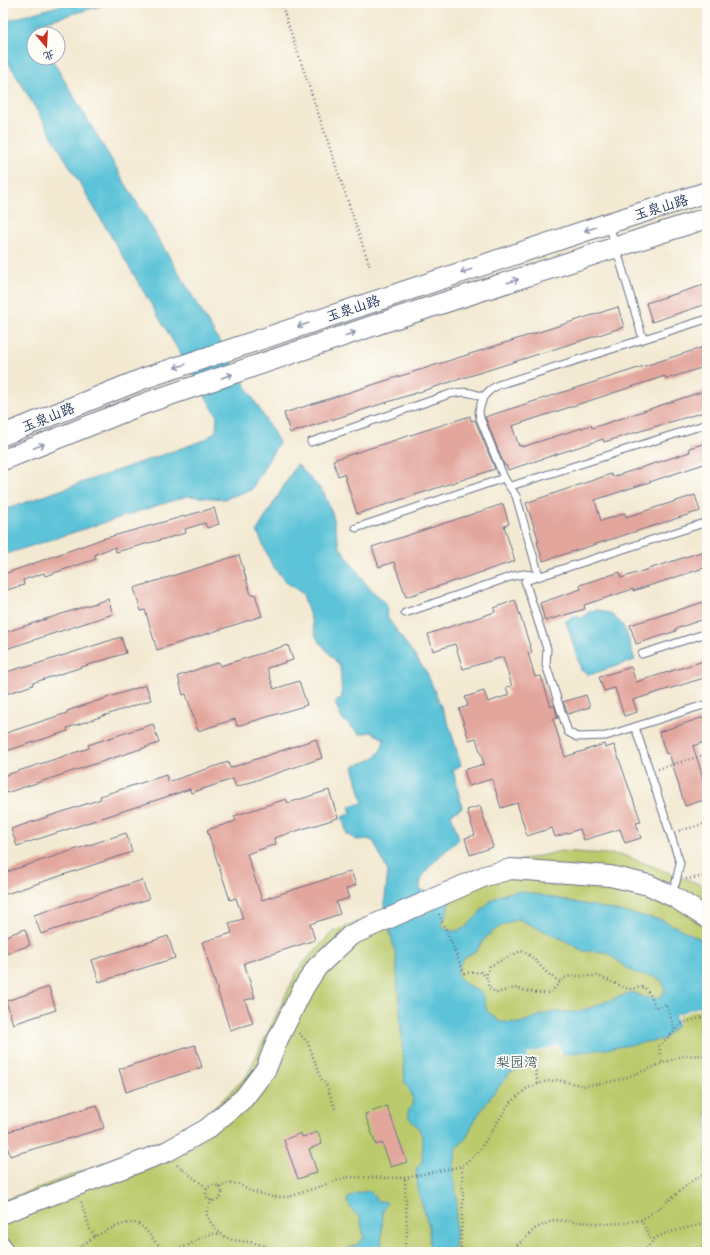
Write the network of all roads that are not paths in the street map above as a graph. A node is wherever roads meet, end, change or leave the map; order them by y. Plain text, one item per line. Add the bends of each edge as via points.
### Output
1 (707, 192) edge
2 (707, 218) edge
3 (609, 223) junction
4 (616, 249) junction
5 (707, 319) edge
6 (643, 339) junction
7 (483, 397) junction
8 (707, 424) edge
9 (3, 435) edge
10 (311, 442) dead end
11 (3, 460) edge
12 (504, 478) junction
13 (511, 486) junction
14 (707, 522) edge
15 (356, 528) dead end
16 (539, 576) junction
17 (405, 612) dead end
18 (707, 633) edge
19 (642, 654) dead end
20 (707, 704) edge
21 (636, 727) junction
22 (673, 888) junction
23 (707, 918) edge
24 (3, 1213) edge
25 (3, 1244) edge
26 (6, 1252) edge

1 - 3 street, 玉泉山路
2 - 4 street, 玉泉山路
3 - 4 lane
3 -> 9 street, 玉泉山路 via 145,378
4 - 6 lane
11 -> 4 street, 玉泉山路 via 146,403 384,322
5 - 6 lane
6 - 7 lane via 498,385
7 - 10 lane via 461,391
7 - 12 lane via 480,418
8 - 13 lane
12 - 13 lane
12 - 15 lane
13 - 16 lane
14 - 16 lane
16 - 17 lane via 513,576
16 - 21 lane via 525,581 547,649 546,665 568,732 577,737 596,738
18 - 19 lane
20 - 21 lane
21 - 22 lane via 680,863
22 - 23 street
22 - 24 street via 610,876 511,869 485,876 351,935 317,967 304,987 266,1070 244,1098 207,1129 163,1154
25 - 26 street

